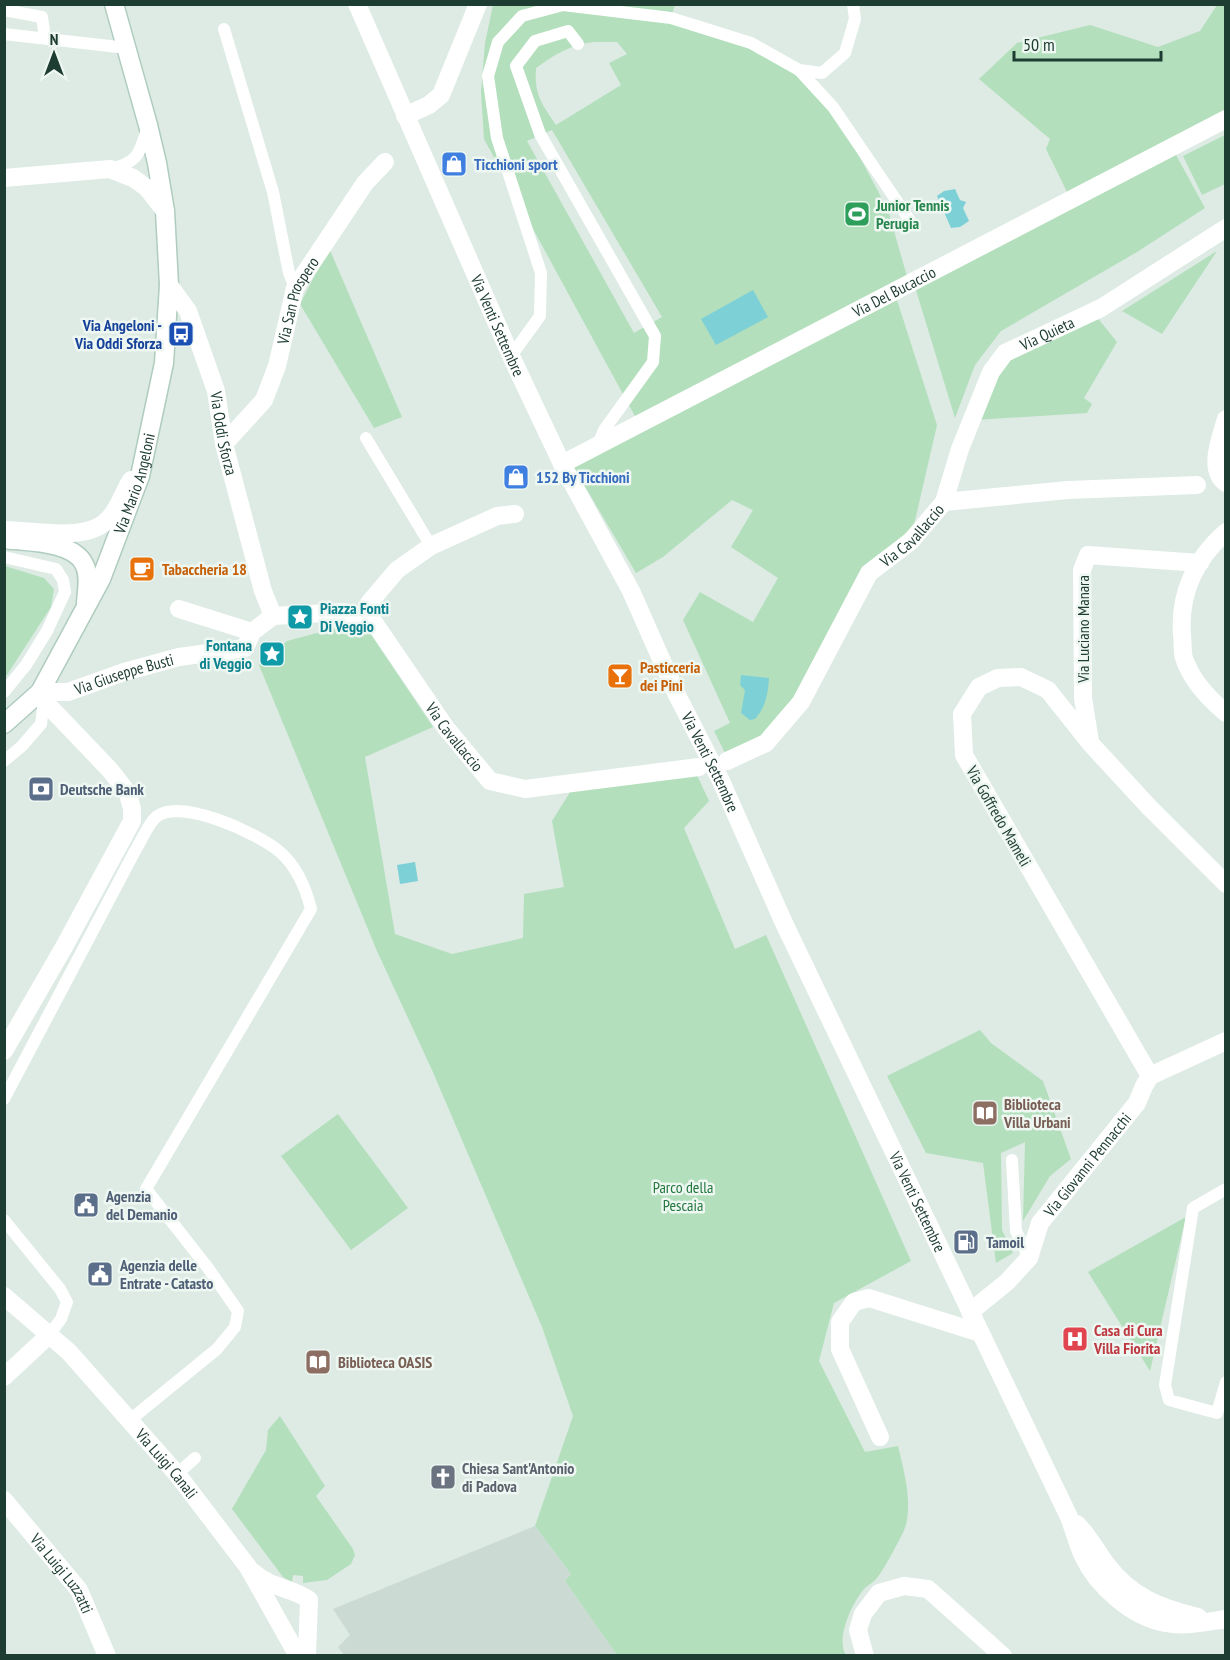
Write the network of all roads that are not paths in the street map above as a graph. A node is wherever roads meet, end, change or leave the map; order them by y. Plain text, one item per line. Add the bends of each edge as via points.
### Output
1 (114, 4) edge
2 (357, 4) edge
3 (478, 4) edge
4 (853, 4) edge
5 (4, 10) edge
6 (224, 29) dead end
7 (4, 34) edge
8 (45, 38) junction
9 (578, 44) dead end
10 (127, 48) junction
11 (799, 70) junction
12 (405, 116) junction
13 (1226, 119) edge
14 (148, 125) junction
15 (385, 162) dead end
16 (110, 169) junction
17 (4, 178) edge
18 (165, 211) junction
19 (909, 219) dead end
20 (1226, 228) edge
21 (169, 285) junction
22 (295, 288) junction
23 (511, 356) junction
24 (1226, 419) edge
25 (366, 438) dead end
26 (224, 444) junction
27 (597, 446) junction
28 (145, 459) junction
29 (562, 464) junction
30 (1226, 483) edge
31 (1197, 485) dead end
32 (944, 502) junction
33 (515, 514) dead end
34 (4, 530) edge
35 (1226, 532) edge
36 (4, 539) edge
37 (431, 546) junction
38 (4, 557) edge
39 (1200, 562) junction
40 (179, 609) dead end
41 (86, 610) junction
42 (370, 611) junction
43 (273, 616) junction
44 (248, 640) junction
45 (4, 692) edge
46 (42, 696) junction
47 (1226, 713) edge
48 (4, 724) edge
49 (1090, 743) junction
50 (4, 761) edge
51 (727, 761) dead end
52 (699, 767) dead end
53 (1226, 884) edge
54 (1226, 1041) edge
55 (4, 1051) edge
56 (1150, 1076) junction
57 (4, 1099) edge
58 (1012, 1160) dead end
59 (1226, 1189) edge
60 (4, 1220) edge
61 (1029, 1258) junction
62 (4, 1296) edge
63 (970, 1312) junction
64 (980, 1333) junction
65 (49, 1335) junction
66 (4, 1377) edge
67 (1226, 1382) edge
68 (130, 1420) junction
69 (880, 1437) dead end
70 (195, 1458) dead end
71 (177, 1474) junction
72 (4, 1500) edge
73 (248, 1567) junction
74 (1222, 1621) edge
75 (107, 1656) edge
76 (298, 1656) edge
77 (307, 1656) edge
78 (865, 1656) edge
79 (1003, 1656) edge

1 - 10 street, Via Mario Angeloni
2 - 12 street, Via Venti Settembre
3 - 12 street via 441,95
4 - 11 lane via 855,20 845,53 822,73
5 - 8 lane via 42,16
6 - 22 lane via 273,192
7 - 8 lane
8 - 10 lane
9 - 27 lane via 568,31 535,41 516,66 540,134 655,336 653,362 604,430
10 - 14 street, Via Mario Angeloni
11 - 19 lane via 840,115
11 - 23 lane via 751,43 670,18 563,5 522,16 498,42 488,76 497,138 541,273 540,316
12 - 23 street, Via Venti Settembre
13 - 27 street, Via Del Bucaccio
14 - 16 lane via 138,154 129,164
14 - 18 street, Via Mario Angeloni
15 - 22 street, Via San Prospero via 365,183
16 - 17 street
16 - 18 street via 147,188
18 - 21 street, Via Mario Angeloni
20 - 32 street, Via Quieta via 1101,309 1005,353 991,372 960,448
21 - 26 street, Via Oddi Sforza via 188,311 216,391
21 - 28 street, Via Mario Angeloni via 164,363
22 - 26 street, Via San Prospero via 277,366 264,400
23 - 29 street, Via Venti Settembre
24 - 30 street via 1215,464
25 - 37 lane
26 - 43 street, Via Oddi Sforza
27 - 29 street, Via Del Bucaccio
28 - 34 street via 120,504 101,526 66,534
28 - 41 street, Via Mario Angeloni
29 - 63 street, Via Venti Settembre via 631,591
31 - 32 street, Via Cavallaccio via 1068,490
32 - 51 street, Via Cavallaccio via 911,541 869,573 801,702 766,743
33 - 37 street via 497,516
35 - 39 street
36 - 41 street via 67,548 78,555 85,565 88,584
37 - 42 street via 397,570
38 - 45 lane via 56,569 65,592 47,632
39 - 47 street via 1183,601 1184,657 1194,678
39 - 49 street, Via Luciano Manara via 1088,555 1082,570 1083,698
40 - 44 street
41 - 46 street, Via Mario Angeloni
42 - 43 street
42 - 52 street, Via Cavallaccio via 446,728 490,781 525,789
43 - 44 street
44 - 46 street, Via Giuseppe Busti
46 - 48 street, Via Mario Angeloni
46 - 50 lane via 40,723
46 - 55 street via 124,788 132,821
49 - 53 street, Via Goffredo Mameli
49 - 56 street, Via Goffredo Mameli via 1048,690 1021,677 998,678 979,687 962,714 964,755
54 - 56 street
56 - 61 street, Via Giovanni Pennacchi via 1137,1103 1040,1223
57 - 68 lane via 155,818 169,811 191,812 226,822 280,852 306,891 311,909 146,1189 238,1311 235,1327 217,1349
58 - 61 lane via 1016,1231
59 - 67 lane via 1193,1208 1165,1385 1169,1400 1216,1413
60 - 65 lane via 67,1302
61 - 63 street, Via Giovanni Pennacchi
62 - 65 street, Via Luigi Canali
63 - 64 street, Via Venti Settembre
64 - 69 street via 869,1298 854,1302 840,1322 840,1349
64 - 74 street, Via Venti Settembre via 1069,1517 1084,1531 1108,1567 1142,1597 1162,1608
65 - 66 street
65 - 68 street, Via Luigi Canali
68 - 71 street, Via Luigi Canali
70 - 71 lane
71 - 73 street, Via Luigi Canali
72 - 75 street, Via Luigi Luzzatti via 79,1590
73 - 76 street, Via Luigi Canali
73 - 77 street via 263,1581 301,1593 309,1600
78 - 79 street via 858,1630 863,1614 879,1593 904,1586 928,1589

